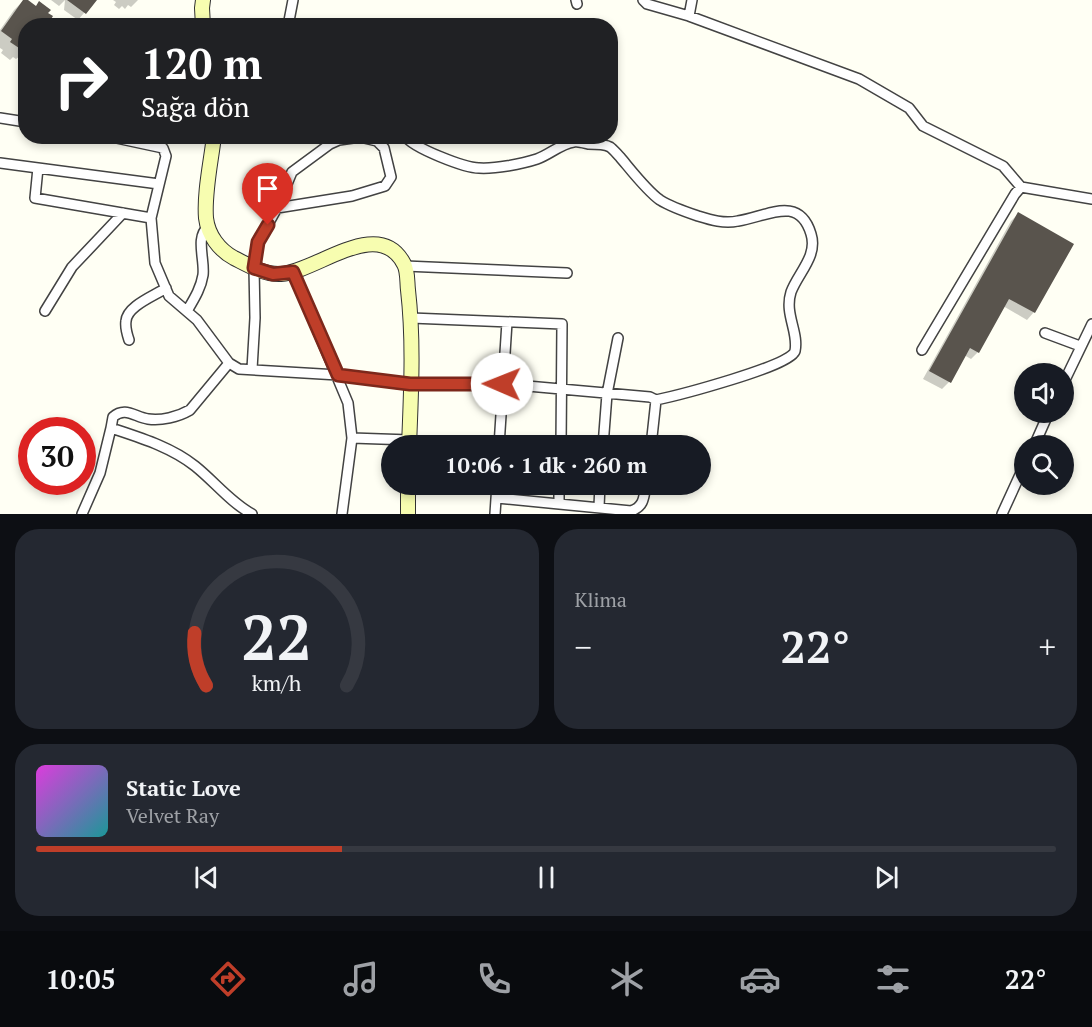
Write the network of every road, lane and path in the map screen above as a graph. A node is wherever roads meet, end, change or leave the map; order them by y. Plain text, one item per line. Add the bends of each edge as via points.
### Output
1 (204, 0) edge
2 (293, 0) edge
3 (643, 0) edge
4 (692, 0) edge
5 (688, 16) junction
6 (203, 18) edge
7 (290, 18) edge
8 (0, 118) edge
9 (18, 121) edge
10 (144, 144) edge
11 (213, 144) edge
12 (330, 144) edge
13 (380, 144) edge
14 (414, 144) edge
15 (570, 144) edge
16 (588, 144) edge
17 (0, 163) edge
18 (39, 168) junction
19 (159, 184) junction
20 (1021, 187) junction
21 (1092, 199) edge
22 (277, 208) junction
23 (123, 213) junction
24 (151, 218) junction
25 (208, 227) junction
26 (405, 266) junction
27 (254, 268) junction
28 (293, 272) junction
29 (567, 273) dead end
30 (166, 288) junction
31 (45, 311) dead end
32 (187, 311) junction
33 (411, 318) junction
34 (507, 322) junction
35 (1092, 324) edge
36 (1045, 333) dead end
37 (618, 338) dead end
38 (129, 340) dead end
39 (1080, 346) junction
40 (922, 350) dead end
41 (229, 363) junction
42 (1072, 363) edge
43 (252, 369) junction
44 (338, 375) junction
45 (410, 384) junction
46 (502, 384) junction
47 (562, 390) junction
48 (606, 394) junction
49 (656, 400) junction
50 (111, 428) junction
51 (409, 435) edge
52 (500, 435) edge
53 (561, 435) edge
54 (604, 435) edge
55 (652, 435) edge
56 (352, 438) junction
57 (381, 441) edge
58 (1014, 488) edge
59 (409, 495) edge
60 (559, 495) edge
61 (600, 495) edge
62 (644, 495) edge
63 (497, 498) joint
64 (559, 502) junction
65 (599, 507) junction
66 (82, 514) edge
67 (252, 514) edge
68 (342, 514) edge
69 (410, 514) edge
70 (495, 514) edge
71 (1002, 514) edge

1 - 6 street
2 - 7 street
3 - 5 street
4 - 5 street
5 - 20 street via 859,79 909,108 923,126 1003,166
8 - 9 street
10 - 19 street via 163,148 166,156
11 - 25 street
12 - 22 street via 292,172
13 - 22 street via 391,177 385,186 352,196
14 - 15 street via 475,168 488,169 537,159
16 - 49 street via 609,147 660,200 686,212 736,222 791,210 806,222 812,235 808,261 790,295 788,310 795,343 792,356 702,390
17 - 18 street
18 - 19 street
18 - 23 street via 35,198
19 - 24 street
20 - 21 street
20 - 40 street
22 - 27 street via 258,242
23 - 24 street
23 - 31 street via 72,267
24 - 30 street via 155,263
25 - 27 street via 220,248
25 - 32 street via 201,239 201,283
26 - 28 street via 392,250 372,243
26 - 29 street
26 - 33 street
27 - 28 street via 273,274
27 - 43 street
28 - 44 street
30 - 32 street via 169,296
30 - 38 street via 126,317
32 - 41 street
33 - 34 street
33 - 45 street
34 - 46 street
34 - 47 street via 562,324
35 - 39 street
36 - 39 street
37 - 48 street
39 - 42 street
41 - 43 street via 239,369
41 - 50 street via 183,415 152,419 119,412 113,417
43 - 44 street
44 - 45 street
44 - 56 street via 348,403
45 - 46 street
45 - 51 street
46 - 47 street
46 - 52 street
47 - 48 street
47 - 53 street
48 - 49 street
48 - 54 street
49 - 55 street
50 - 66 street via 100,473
50 - 67 street via 180,455
56 - 57 street
56 - 68 street
58 - 71 street
59 - 69 street
60 - 64 street
61 - 65 street
62 - 65 street via 643,503 635,510
63 - 64 street
63 - 70 street
64 - 65 street

